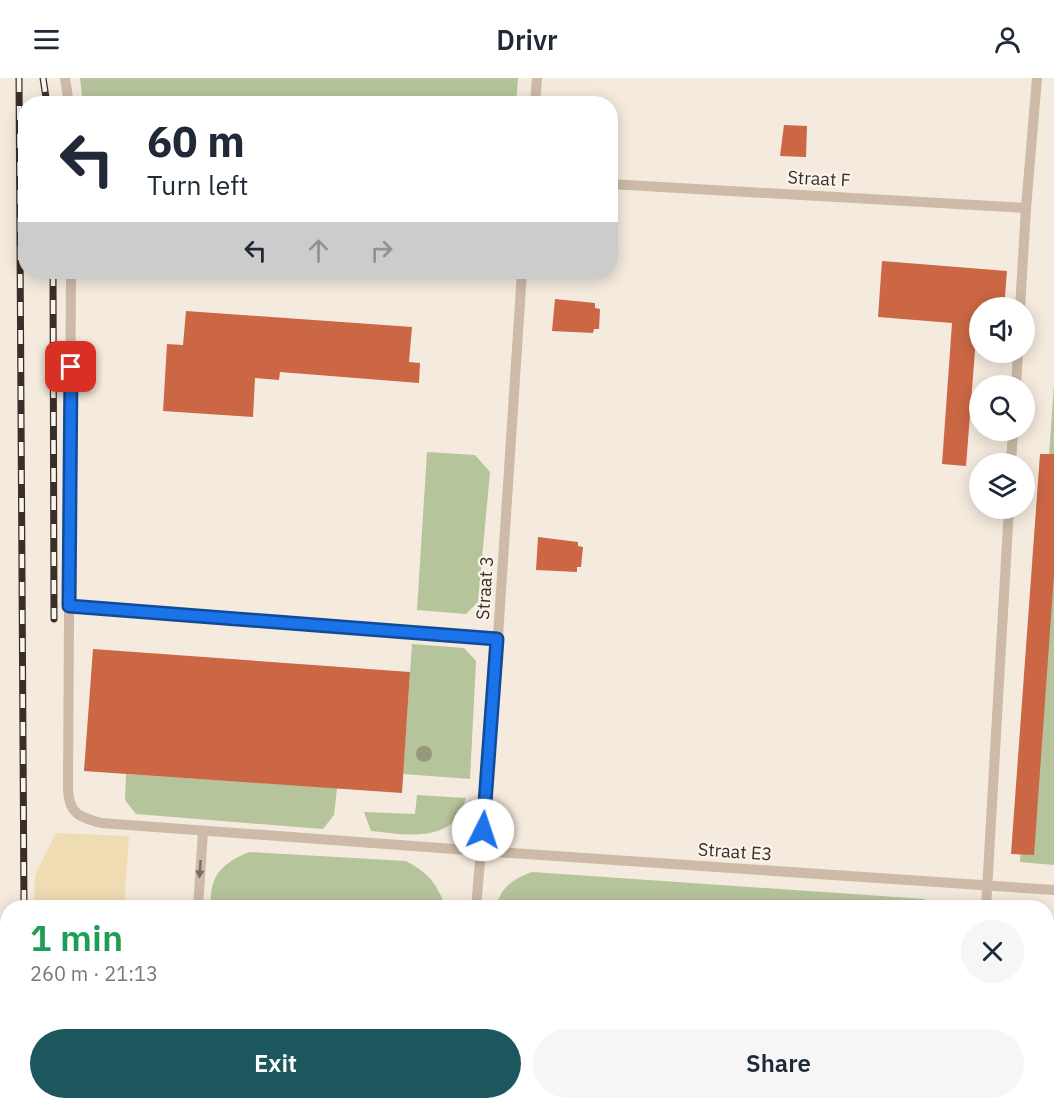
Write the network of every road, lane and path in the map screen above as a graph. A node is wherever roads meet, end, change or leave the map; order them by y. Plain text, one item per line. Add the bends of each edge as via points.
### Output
1 (65, 78) edge
2 (537, 78) edge
3 (1037, 78) edge
4 (68, 96) edge
5 (536, 96) edge
6 (618, 184) edge
7 (1026, 208) junction
8 (71, 279) edge
9 (522, 279) edge
10 (1021, 297) edge
11 (1008, 519) edge
12 (69, 606) junction
13 (497, 639) junction
14 (203, 831) junction
15 (481, 851) junction
16 (987, 885) junction
17 (1054, 890) edge
18 (199, 900) edge
19 (477, 900) edge
20 (986, 900) edge

1 - 4 lane
2 - 5 lane
3 - 7 lane
6 - 7 lane, Straat F
7 - 10 lane
8 - 12 lane
9 - 13 lane, Straat 3
11 - 16 lane
12 - 13 lane
12 - 14 lane, Straat E3 via 68,789 75,813 101,823
13 - 15 lane, Straat 3
14 - 15 lane, Straat E3
14 -> 18 lane
15 - 16 lane, Straat E3
15 - 19 lane, Straat 3
16 - 17 lane, Straat E3
16 - 20 lane

